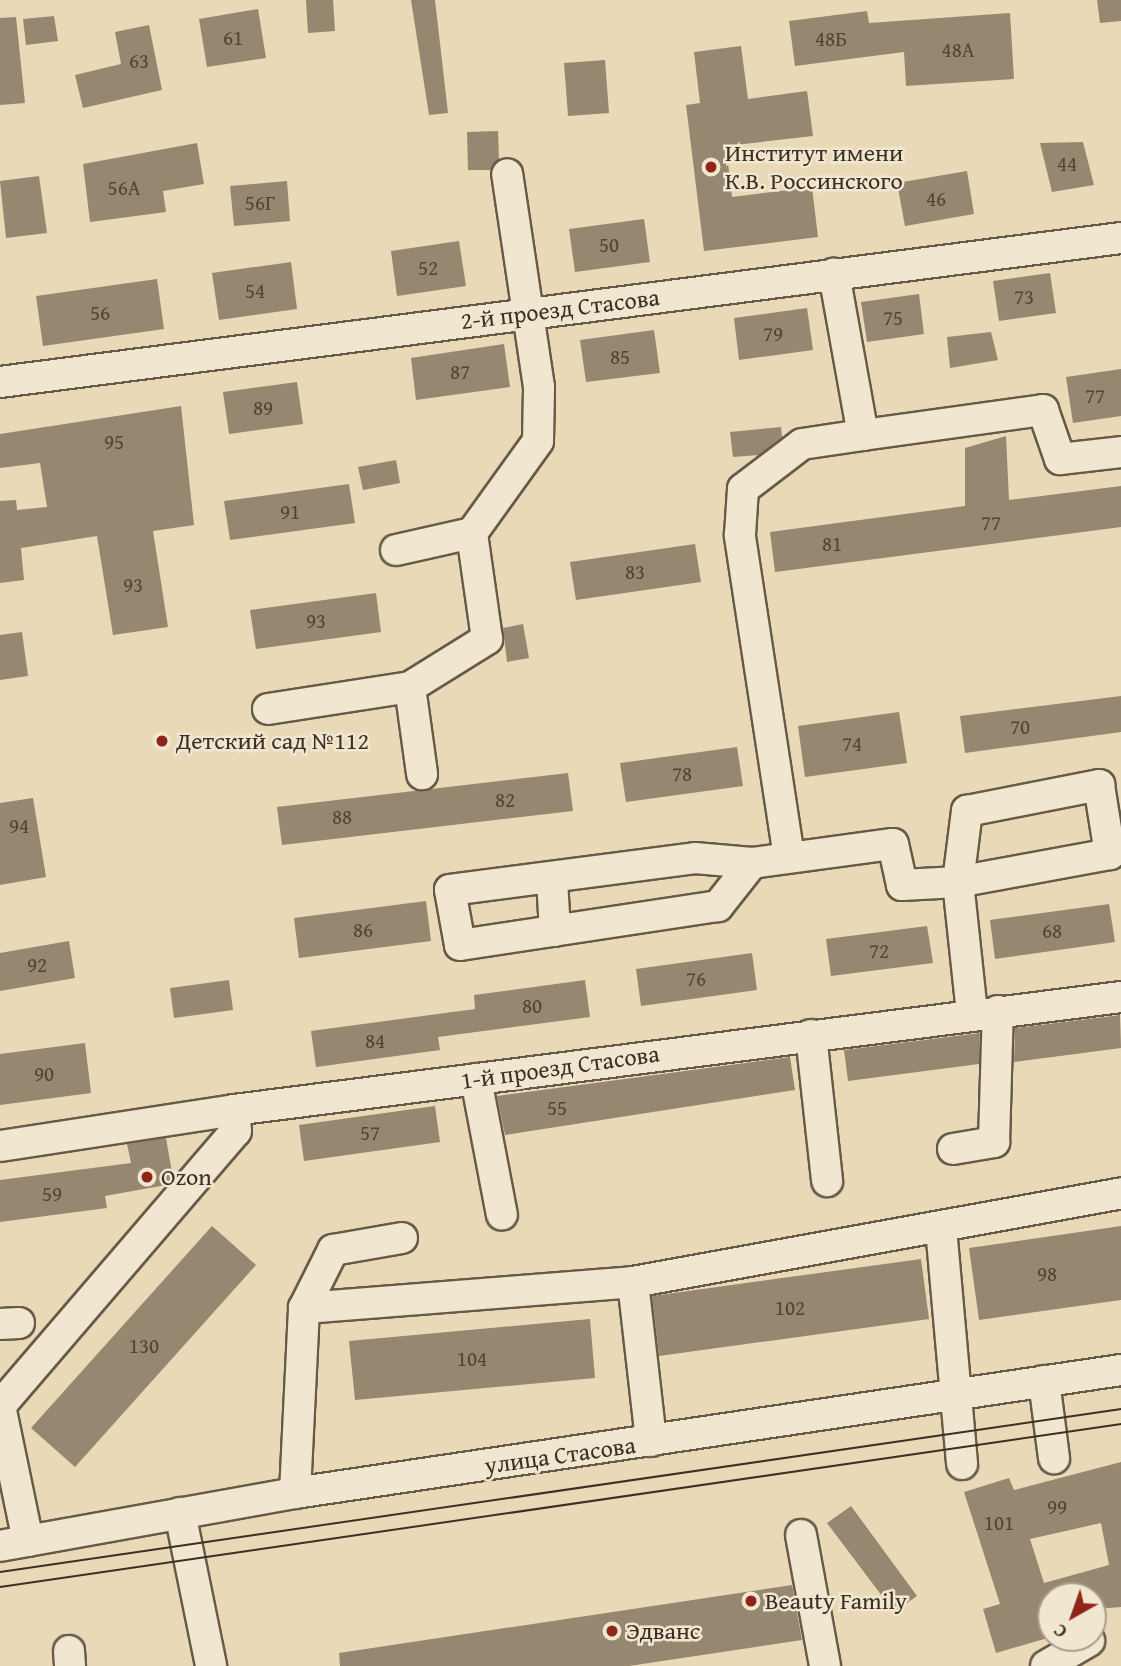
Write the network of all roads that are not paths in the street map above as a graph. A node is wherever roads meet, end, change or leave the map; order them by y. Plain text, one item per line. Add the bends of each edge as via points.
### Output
1 (507, 174) dead end
2 (1121, 238) edge
3 (834, 274) junction
4 (529, 313) junction
5 (0, 382) edge
6 (863, 435) junction
7 (1121, 452) edge
8 (472, 533) junction
9 (396, 550) dead end
10 (410, 687) junction
11 (268, 709) dead end
12 (422, 774) dead end
13 (789, 857) junction
14 (752, 863) junction
15 (552, 880) junction
16 (958, 882) junction
17 (555, 931) junction
18 (1121, 996) edge
19 (985, 1012) junction
20 (811, 1035) junction
21 (476, 1079) junction
22 (234, 1110) junction
23 (0, 1146) edge
24 (953, 1149) dead end
25 (827, 1181) dead end
26 (1121, 1193) edge
27 (502, 1215) dead end
28 (941, 1228) junction
29 (402, 1238) dead end
30 (633, 1282) junction
31 (304, 1308) junction
32 (1121, 1370) edge
33 (1044, 1381) junction
34 (960, 1393) junction
35 (0, 1406) edge
36 (651, 1441) junction
37 (1054, 1458) dead end
38 (962, 1464) dead end
39 (295, 1493) junction
40 (180, 1513) junction
41 (802, 1535) dead end
42 (14, 1543) edge
43 (1070, 1652) edge
44 (211, 1666) edge
45 (825, 1666) edge
46 (1046, 1666) edge

1 - 4 street
2 - 3 street, 2-й проезд Стасова
3 - 4 street, 2-й проезд Стасова
3 - 6 street
4 - 5 street, 2-й проезд Стасова
4 - 8 street via 538,441
6 - 7 street via 1043,410 1060,459
6 - 13 street via 802,444 743,489 740,535
8 - 9 street
8 - 10 street via 487,639
10 - 11 street
10 - 12 street
13 - 14 street
13 - 16 street via 893,844 902,884
14 - 15 street via 695,859
14 - 17 street via 718,906
15 - 17 street
15 - 17 street via 450,890 460,945
16 - 16 street via 1110,854 1100,786 967,811
16 - 19 street
18 - 19 street, 1-й проезд Стасова
19 - 20 street, 1-й проезд Стасова
19 - 24 street via 994,1142
20 - 21 street, 1-й проезд Стасова
20 - 25 street
21 - 22 street, 1-й проезд Стасова
21 - 27 street
22 - 23 street, 1-й проезд Стасова
22 - 35 street via 236,1131
26 - 28 street
28 - 30 street
28 - 34 street
29 - 31 street via 333,1250
30 - 31 street
30 - 36 street
31 - 39 street
32 - 33 street, улица Стасова
33 - 34 street, улица Стасова
33 - 37 street
34 - 36 street, улица Стасова
34 - 38 street
35 - 42 street
36 - 39 street, улица Стасова
39 - 40 street, улица Стасова
40 - 42 street, улица Стасова
40 - 44 street
41 - 45 street
43 - 46 street

